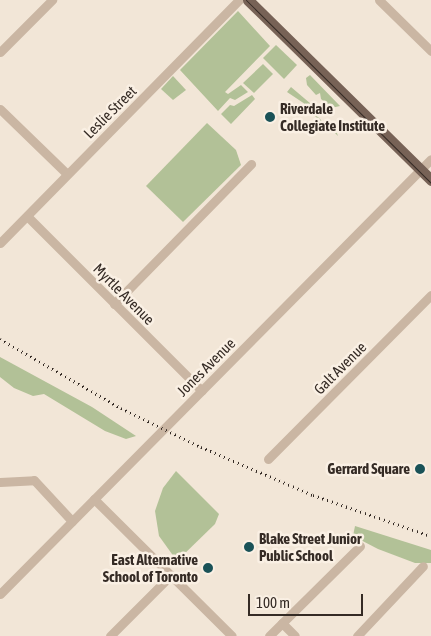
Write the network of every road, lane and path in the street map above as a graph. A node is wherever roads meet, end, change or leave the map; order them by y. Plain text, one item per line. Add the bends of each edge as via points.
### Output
1 (52, 0) edge
2 (239, 0) edge
3 (248, 0) edge
4 (379, 0) edge
5 (431, 51) edge
6 (0, 52) edge
7 (0, 109) edge
8 (431, 159) edge
9 (252, 164) dead end
10 (420, 170) junction
11 (67, 174) junction
12 (431, 180) edge
13 (27, 216) junction
14 (0, 243) edge
15 (431, 295) edge
16 (114, 304) junction
17 (202, 391) junction
18 (268, 460) dead end
19 (0, 482) edge
20 (94, 499) junction
21 (72, 521) junction
22 (360, 546) dead end
23 (422, 566) dead end
24 (171, 575) junction
25 (0, 594) edge
26 (282, 623) junction
27 (110, 636) edge
28 (232, 636) edge
29 (269, 636) edge
30 (295, 636) edge
31 (356, 636) edge

1 - 6 street
2 - 11 street, Leslie Street
3 - 10 main road
4 - 5 street
7 - 11 street
8 - 10 street, Jones Avenue
9 - 16 street
10 - 12 main road
10 - 17 street, Jones Avenue
11 - 13 street, Leslie Street
13 - 14 street, Leslie Street
13 - 16 street, Myrtle Avenue
15 - 18 street, Galt Avenue
16 - 17 street, Myrtle Avenue
17 - 20 street, Jones Avenue
19 - 21 street via 34,480
20 - 21 street, Jones Avenue
20 - 24 street
21 - 25 street, Jones Avenue
22 - 26 street
23 - 31 street
24 - 27 street
24 - 28 street
26 - 29 street
26 - 30 street

